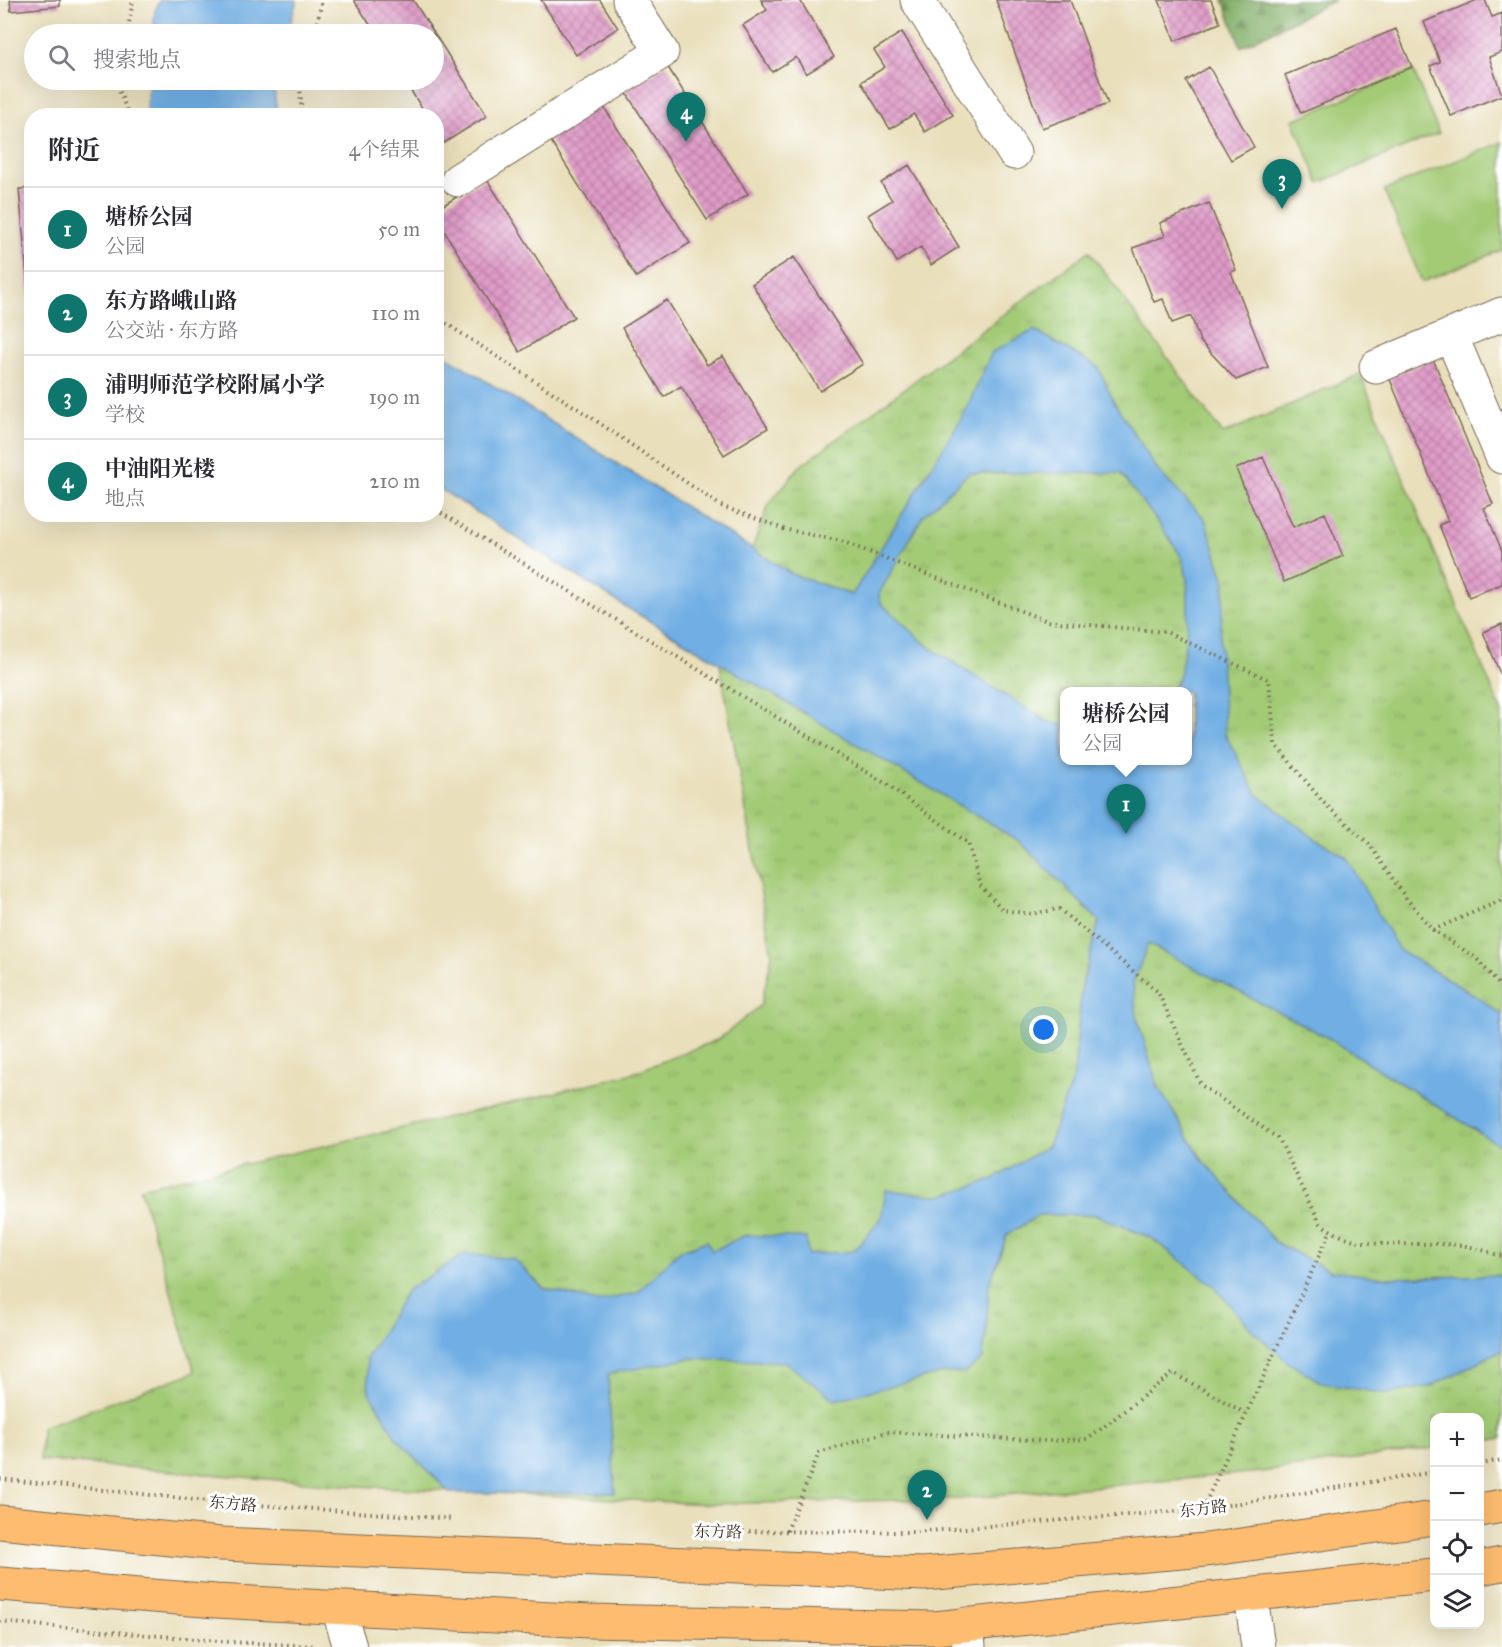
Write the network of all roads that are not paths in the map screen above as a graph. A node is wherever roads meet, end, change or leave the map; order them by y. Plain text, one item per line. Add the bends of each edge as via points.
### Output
1 (629, 0) edge
2 (917, 0) edge
3 (1014, 153) dead end
4 (458, 180) dead end
5 (1502, 314) edge
6 (1452, 336) junction
7 (1376, 367) dead end
8 (1502, 457) edge
9 (1502, 1506) edge
10 (1484, 1509) edge
11 (1430, 1519) edge
12 (0, 1522) edge
13 (1502, 1564) edge
14 (1484, 1567) edge
15 (1430, 1575) edge
16 (0, 1584) edge
17 (1251, 1596) junction
18 (338, 1608) junction
19 (968, 1636) edge
20 (350, 1647) edge
21 (1258, 1647) edge

1 - 4 street via 662,52
2 - 3 street
5 - 6 street
6 - 7 street
6 - 8 street
9 - 10 main road
11 - 12 main road via 1206,1550 923,1574 221,1544
13 - 14 main road
15 - 17 main road
16 - 18 main road
17 - 19 main road
17 - 21 street
18 - 19 main road via 589,1621 935,1628
18 - 20 street

